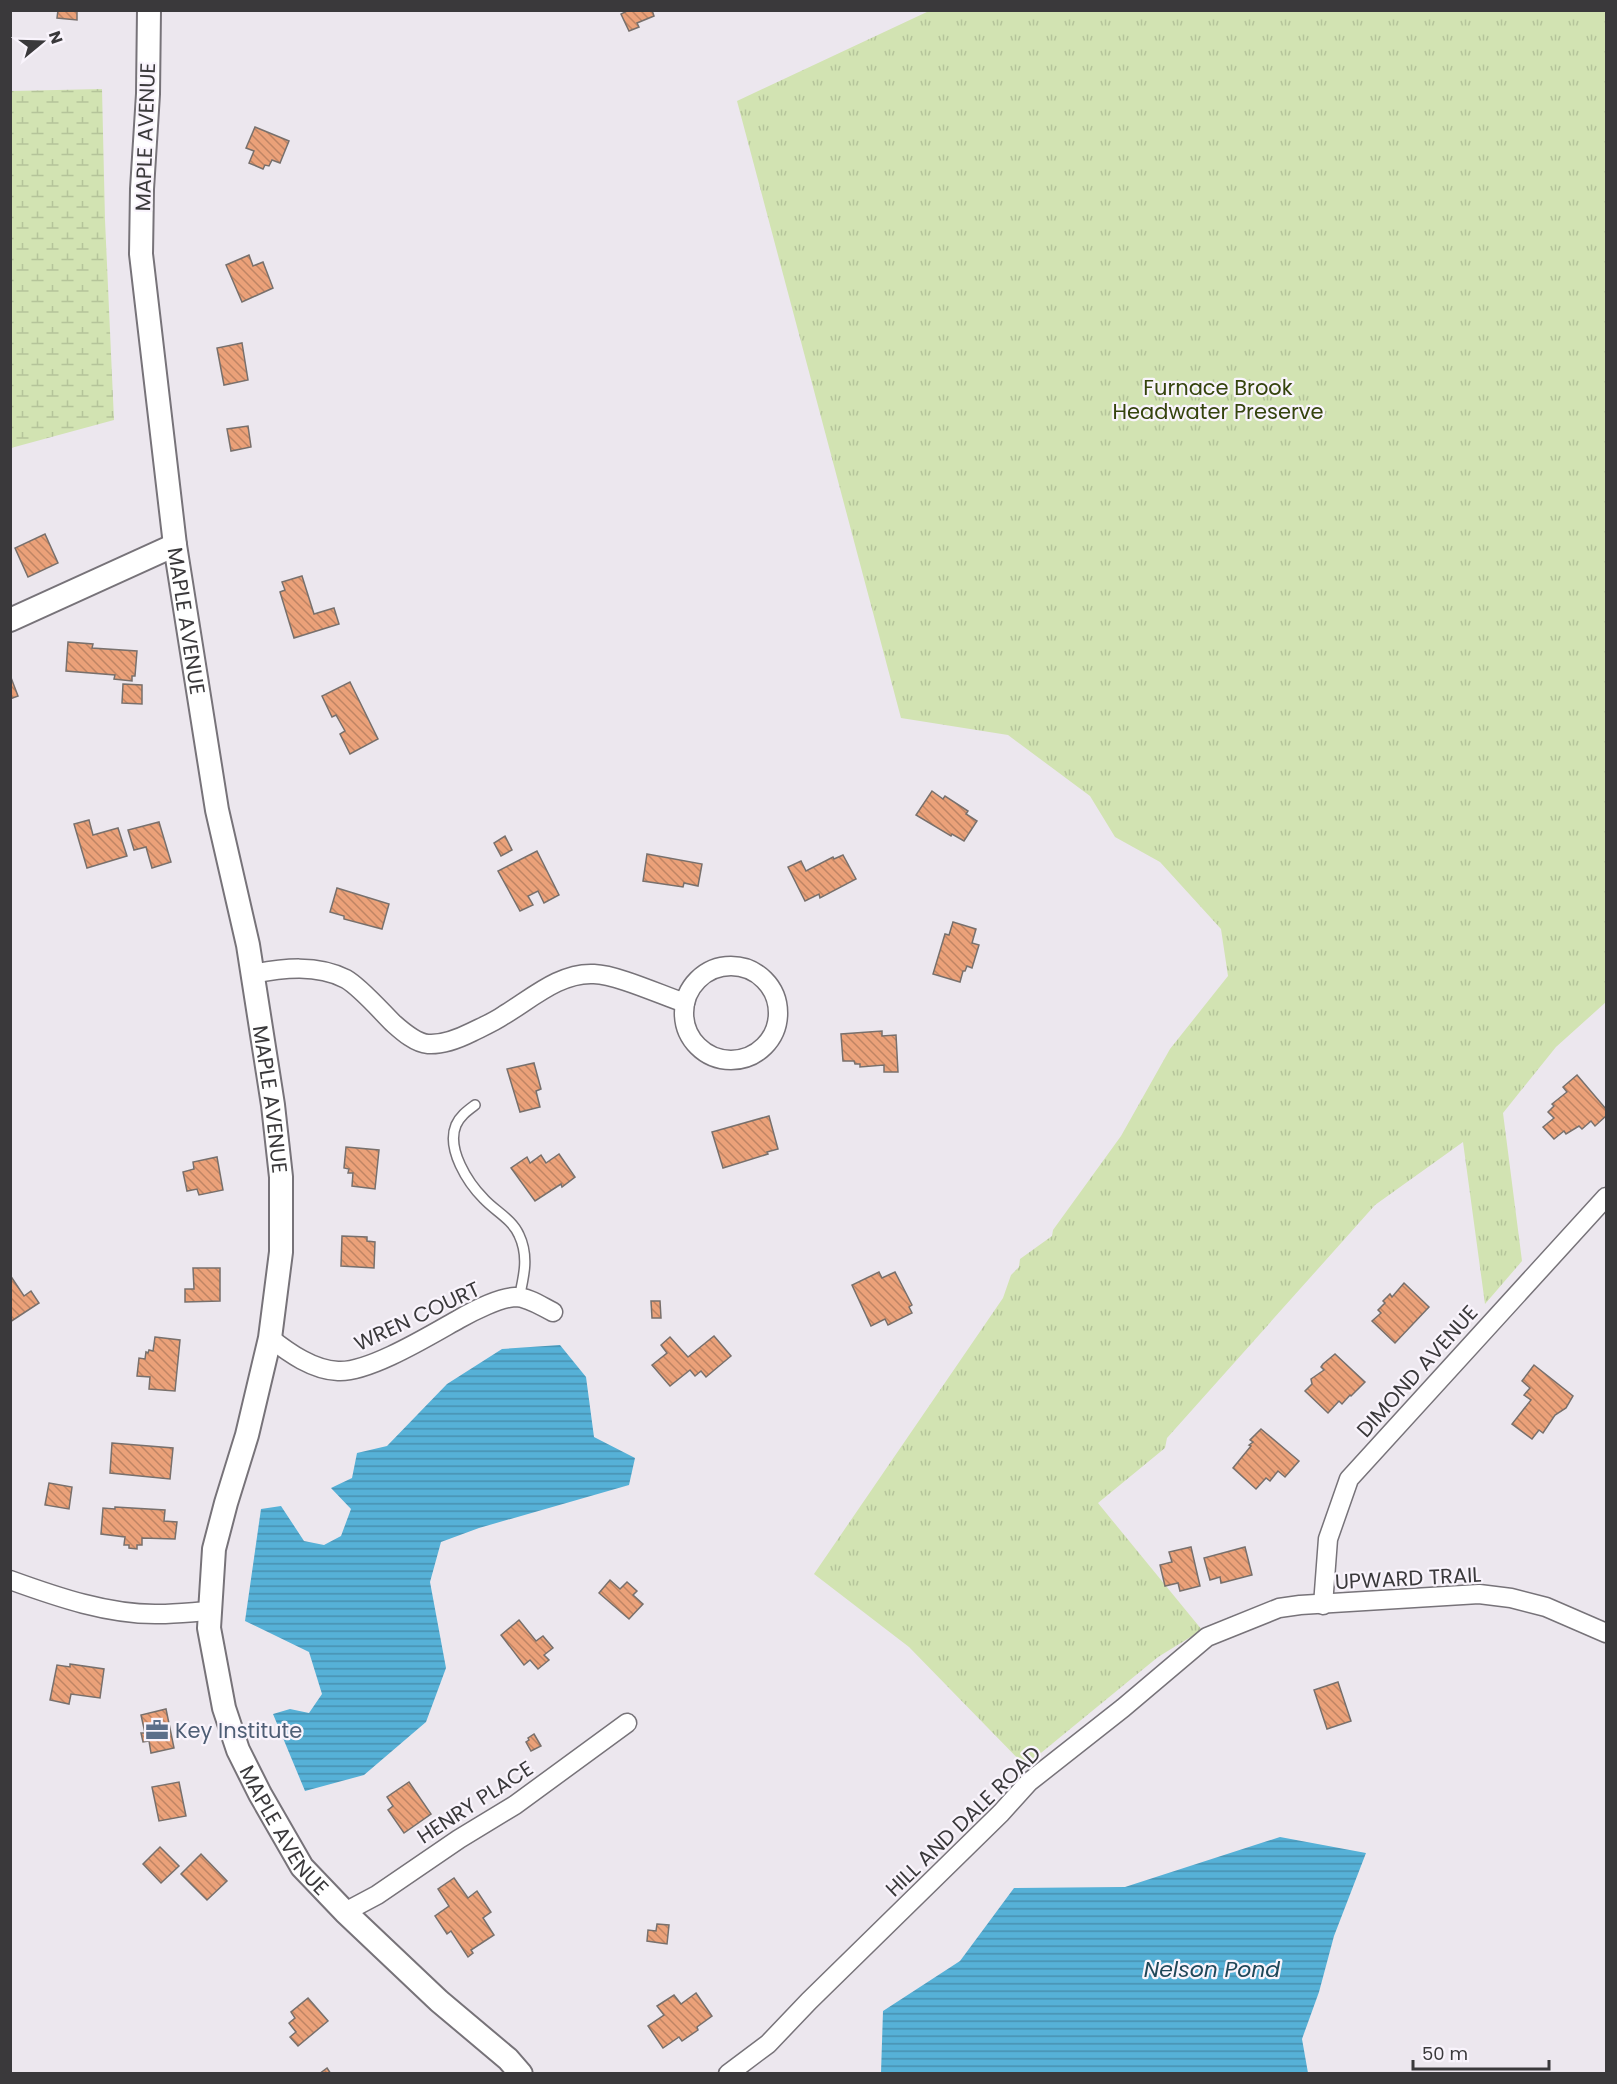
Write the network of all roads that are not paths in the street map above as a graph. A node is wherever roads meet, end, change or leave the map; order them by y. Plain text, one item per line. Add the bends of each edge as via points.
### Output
1 (149, 10) edge
2 (175, 545) junction
3 (10, 620) edge
4 (252, 974) junction
5 (685, 1003) junction
6 (475, 1105) dead end
7 (1606, 1197) edge
8 (519, 1298) junction
9 (553, 1312) dead end
10 (270, 1338) junction
11 (10, 1580) edge
12 (1318, 1604) junction
13 (210, 1611) junction
14 (1606, 1634) edge
15 (627, 1724) dead end
16 (345, 1912) junction
17 (521, 2073) edge
18 (728, 2073) edge

1 - 2 street, MAPLE AVENUE via 141,254
2 - 3 street
2 - 4 street, MAPLE AVENUE via 217,810
4 - 5 street via 309,968 348,980 396,1026 426,1044 463,1037 560,980 576,975 612,977
4 - 10 street, MAPLE AVENUE via 281,1177 281,1252
5 - 5 street via 689,1033 698,1046 726,1060 755,1053 767,1043 778,1018 768,984 750,970 737,966 710,971 690,990
6 - 8 lane via 457,1123 453,1133 456,1152 471,1185 519,1234 525,1273
7 - 12 street, DIMOND AVENUE via 1349,1479 1328,1539
8 - 9 street
8 - 10 street, WREN COURT via 471,1312 419,1342 349,1371 308,1363
10 - 13 street, MAPLE AVENUE via 214,1549
11 - 13 street via 112,1610 157,1614
12 - 14 street, UPWARD TRAIL via 1479,1594 1546,1607
12 - 18 street, HILL AND DALE ROAD via 1279,1608 1207,1637 1029,1782 768,2044
13 - 16 street, MAPLE AVENUE via 209,1628 224,1708 238,1750 302,1867
15 - 16 street, HENRY PLACE via 515,1805
16 - 17 street, MAPLE AVENUE

